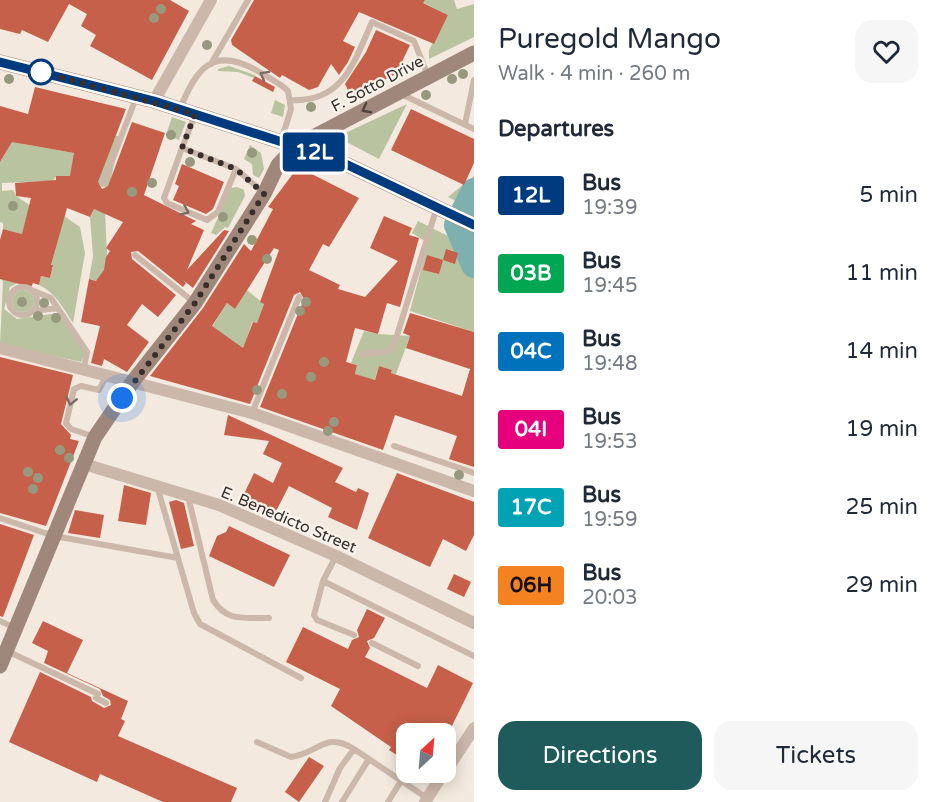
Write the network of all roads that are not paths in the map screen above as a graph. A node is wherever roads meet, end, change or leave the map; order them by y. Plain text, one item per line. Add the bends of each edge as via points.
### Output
1 (211, 0) edge
2 (248, 0) edge
3 (474, 53) edge
4 (0, 62) edge
5 (211, 64) junction
6 (429, 76) junction
7 (474, 80) edge
8 (398, 92) junction
9 (136, 97) junction
10 (291, 100) junction
11 (154, 101) junction
12 (180, 110) junction
13 (195, 114) junction
14 (465, 124) junction
15 (474, 129) edge
16 (289, 143) junction
17 (182, 148) junction
18 (236, 169) junction
19 (103, 184) dead end
20 (264, 194) junction
21 (437, 206) junction
22 (474, 225) edge
23 (135, 255) dead end
24 (34, 291) junction
25 (299, 297) dead end
26 (195, 303) junction
27 (58, 308) junction
28 (33, 311) junction
29 (0, 348) edge
30 (362, 354) dead end
31 (84, 368) junction
32 (107, 374) junction
33 (134, 380) junction
34 (252, 413) junction
35 (95, 437) junction
36 (394, 446) dead end
37 (84, 464) junction
38 (474, 473) edge
39 (157, 485) junction
40 (474, 491) edge
41 (188, 495) junction
42 (0, 518) edge
43 (54, 536) junction
44 (336, 556) junction
45 (178, 558) junction
46 (323, 581) junction
47 (269, 618) dead end
48 (0, 621) edge
49 (474, 623) edge
50 (16, 628) junction
51 (354, 635) dead end
52 (372, 643) dead end
53 (6, 651) junction
54 (474, 656) edge
55 (0, 666) edge
56 (418, 666) dead end
57 (301, 678) dead end
58 (106, 703) dead end
59 (474, 728) edge
60 (257, 742) dead end
61 (354, 749) junction
62 (456, 755) edge
63 (369, 759) junction
64 (396, 778) edge
65 (400, 783) edge
66 (404, 783) edge
67 (438, 783) edge
68 (426, 800) edge
69 (325, 802) edge
70 (342, 802) edge
71 (388, 802) edge

1 - 11 street
2 - 5 lane
3 - 6 street, F. Sotto Drive
4 - 9 street
10 -> 5 lane via 281,84 240,62 229,59
5 - 12 lane via 195,78
6 - 8 street, F. Sotto Drive
6 - 10 lane via 414,41 372,22 348,76 324,96 309,101
7 - 14 lane
8 - 14 lane
8 -> 16 street, F. Sotto Drive
9 - 11 street
9 - 19 lane
10 - 16 lane
11 - 12 street
12 - 13 street
13 - 16 street
13 - 17 lane
14 - 15 lane
16 - 20 street
16 - 21 street via 335,159
17 - 18 lane
17 -> 18 lane via 164,198 167,203 207,220 218,212
18 - 20 lane
20 - 26 street
21 - 22 street
21 - 30 lane via 393,348
23 - 26 lane
24 - 27 lane via 51,298
24 - 28 lane via 37,304
24 - 28 lane via 20,286 9,296 9,304 19,315
25 - 34 lane
26 - 33 street
27 - 28 lane
27 - 31 lane via 87,352
29 - 31 street
31 - 32 street
32 - 33 street
32 -> 35 lane via 99,390 81,386 74,389 66,423 71,429
33 - 34 street
33 - 35 street
34 - 40 street
35 - 37 street
36 - 38 lane
37 - 39 street, E. Benedicto Street
37 - 43 street
39 - 41 street, E. Benedicto Street
39 - 45 lane
41 - 44 street, E. Benedicto Street
41 - 47 lane via 213,600 221,612 231,617
42 - 43 lane
43 - 45 lane
43 - 50 street
44 - 46 lane
44 - 49 street, E. Benedicto Street
45 - 57 lane via 200,624
46 - 51 lane via 314,615 317,620
46 - 54 lane
48 - 50 lane
50 - 53 street
52 - 56 lane
53 - 55 street
53 - 58 lane via 98,694 96,698
59 - 62 street
60 - 61 lane via 291,757 334,741
61 - 63 lane
61 - 69 lane via 340,768
63 - 64 lane
63 - 70 lane
65 - 71 lane
66 - 68 lane
67 - 68 street

